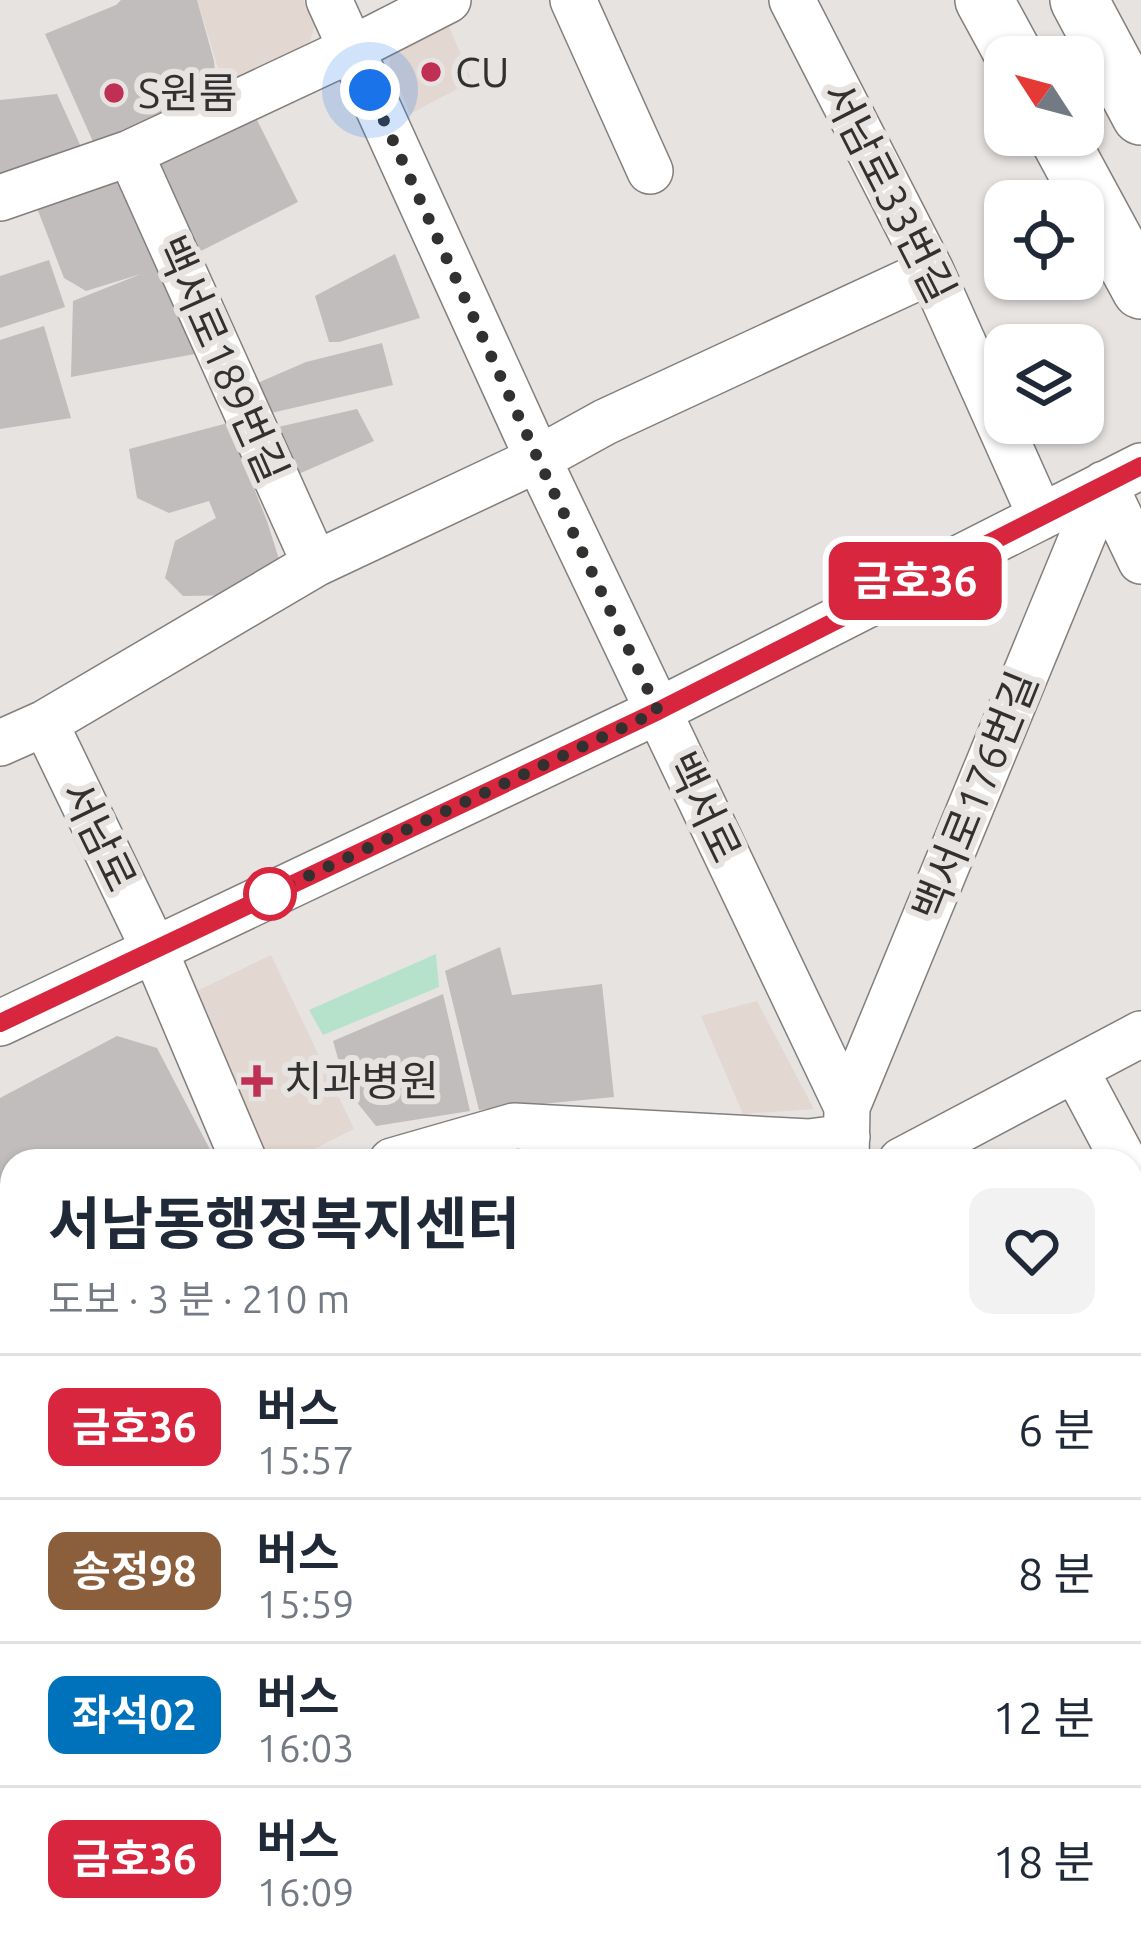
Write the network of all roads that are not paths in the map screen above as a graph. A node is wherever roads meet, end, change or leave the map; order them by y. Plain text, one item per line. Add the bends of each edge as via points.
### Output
1 (329, 0) edge
2 (448, 0) edge
3 (573, 0) edge
4 (792, 0) edge
5 (984, 0) edge
6 (1079, 0) edge
7 (1004, 36) edge
8 (352, 49) junction
9 (1141, 116) edge
10 (130, 154) junction
11 (1068, 156) edge
12 (650, 170) dead end
13 (0, 198) edge
14 (931, 271) junction
15 (1141, 290) edge
16 (538, 459) junction
17 (1122, 475) edge
18 (1041, 517) junction
19 (1141, 561) edge
20 (314, 564) junction
21 (658, 711) junction
22 (45, 723) junction
23 (0, 742) edge
24 (154, 949) junction
25 (0, 1023) edge
26 (1141, 1034) edge
27 (1076, 1069) junction
28 (847, 1135) edge
29 (537, 1144) edge
30 (239, 1149) edge
31 (434, 1149) edge
32 (925, 1149) edge
33 (1118, 1149) edge

1 - 8 street, 백서로
2 - 8 street
3 - 12 street
4 - 14 street, 서남로33번길
5 - 7 main road
6 - 9 main road
8 - 10 street
8 - 16 street, 백서로
10 - 13 street
10 - 20 street, 백서로189번길
11 - 15 main road
14 - 16 street
14 - 18 street, 서남로33번길
16 - 20 street
16 - 21 street, 백서로
17 - 18 street
17 - 19 street
17 - 28 street, 백서로176번길
18 - 21 street
20 - 22 street
21 - 24 street
21 - 28 street, 백서로
22 - 23 street
22 - 24 street, 서남로
24 - 25 street
24 - 30 street, 서남로
26 - 27 street
27 - 32 street
27 - 33 street
28 - 29 street
29 - 31 street via 514,1126

